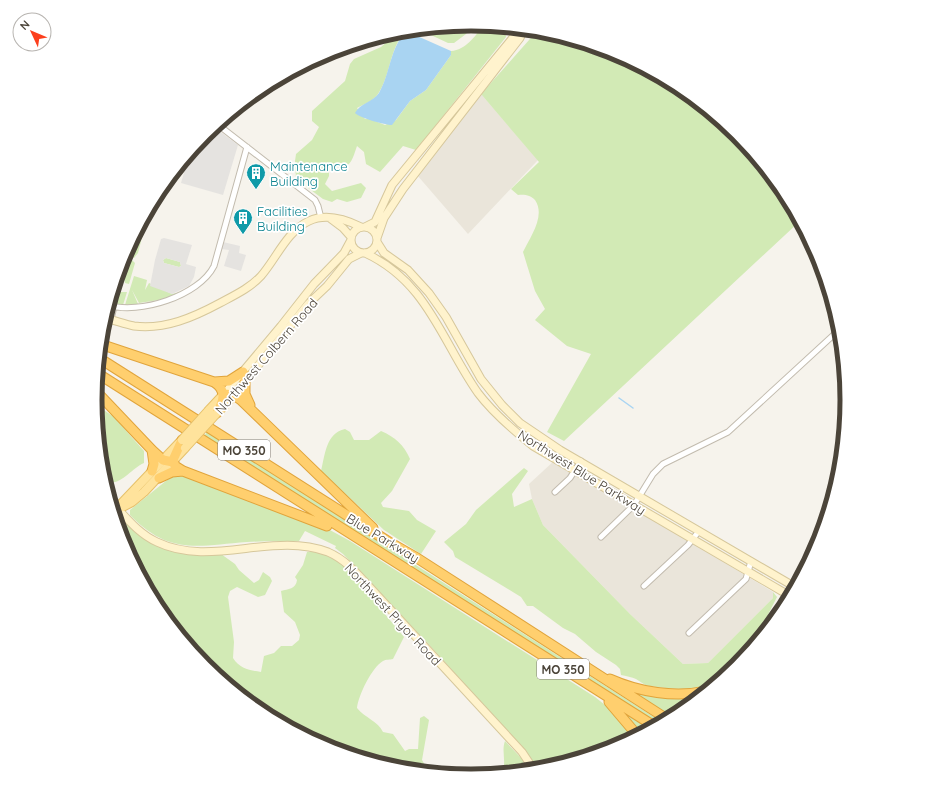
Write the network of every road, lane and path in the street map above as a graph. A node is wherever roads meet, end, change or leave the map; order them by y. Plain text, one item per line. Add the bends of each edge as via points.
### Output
1 (515, 34) edge
2 (522, 34) edge
3 (222, 128) edge
4 (247, 147) junction
5 (324, 217) junction
6 (363, 227) junction
7 (351, 239) junction
8 (377, 240) junction
9 (363, 253) junction
10 (114, 307) edge
11 (111, 319) edge
12 (833, 335) edge
13 (106, 346) edge
14 (104, 361) edge
15 (242, 372) junction
16 (102, 376) edge
17 (245, 381) junction
18 (214, 382) junction
19 (224, 394) junction
20 (234, 394) junction
21 (102, 397) edge
22 (254, 411) junction
23 (214, 412) junction
24 (183, 444) junction
25 (152, 450) junction
26 (163, 460) junction
27 (173, 462) junction
28 (581, 462) junction
29 (576, 470) junction
30 (152, 471) junction
31 (183, 471) junction
32 (159, 478) junction
33 (556, 492) dead end
34 (640, 496) junction
35 (634, 505) junction
36 (117, 507) edge
37 (118, 509) edge
38 (119, 514) edge
39 (699, 531) junction
40 (601, 538) dead end
41 (692, 539) junction
42 (389, 542) junction
43 (368, 547) junction
44 (751, 561) junction
45 (749, 572) junction
46 (790, 584) edge
47 (644, 586) dead end
48 (785, 593) edge
49 (689, 633) dead end
50 (595, 672) junction
51 (600, 692) junction
52 (696, 692) edge
53 (662, 716) edge
54 (649, 723) edge
55 (634, 731) edge
56 (530, 764) edge

1 - 6 main road via 392,185 375,222
2 - 8 main road via 403,189 384,218
3 - 4 street
4 - 5 street via 315,200
4 - 10 street via 214,266 209,274 194,288 177,297 147,305
5 - 6 main road via 336,218
5 - 7 main road via 343,228
5 - 11 main road via 308,221 298,229 260,277 238,293 184,321 134,326
6 - 7 main road via 354,232
6 - 8 main road via 372,231
7 - 9 main road via 354,248
7 - 15 main road, Northwest Colbern Road via 344,253 314,284
8 - 9 main road via 373,250
8 - 28 main road, Northwest Blue Parkway via 384,253 408,270 430,293 481,379 502,405 529,430
9 - 17 main road, Northwest Colbern Road via 345,263
9 - 29 main road, Northwest Blue Parkway via 377,259 396,273 427,307 474,386 498,416 533,446
12 - 34 street via 728,432 663,464
13 - 18 highway
14 - 42 highway, Blue Parkway / MO 350
15 - 18 highway via 229,381
15 - 19 main road, Northwest Colbern Road
16 - 43 highway, Blue Parkway / MO 350
17 - 20 main road, Northwest Colbern Road
17 - 22 highway via 245,394
18 - 19 highway
19 - 20 highway
19 - 23 highway via 224,399
20 - 22 highway
20 - 23 main road, Northwest Colbern Road
21 - 25 highway
22 - 42 highway
23 - 24 main road, Northwest Colbern Road, bridge
24 - 26 main road, Northwest Colbern Road
24 - 27 highway via 174,454
25 - 26 highway
25 - 30 highway
26 - 27 highway
26 - 30 main road, Northwest Colbern Road
27 - 31 highway
27 - 32 main road
28 - 29 street
28 - 34 main road, Northwest Blue Parkway
29 - 33 street
29 - 35 main road, Northwest Blue Parkway
30 - 36 main road, Northwest Colbern Road
31 - 32 highway via 172,472
31 - 43 highway via 320,522
32 - 37 main road via 132,502
34 - 35 street
34 - 39 main road, Northwest Blue Parkway
35 - 40 street
35 - 41 main road, Northwest Blue Parkway
38 - 56 main road, Northwest Pryor Road via 156,542 182,550 215,551 300,546 328,552 339,558 366,583 522,752
39 - 41 street
39 - 44 main road, Northwest Blue Parkway
41 - 45 main road, Northwest Blue Parkway
41 - 47 street
42 - 50 highway, Blue Parkway / MO 350
43 - 51 highway, Blue Parkway / MO 350
44 - 45 street
44 - 46 main road, Northwest Blue Parkway
45 - 48 main road, Northwest Blue Parkway
45 - 49 street via 740,586
50 - 52 highway via 646,690 676,694
50 - 53 highway, Blue Parkway / MO 350
51 - 54 highway, Blue Parkway / MO 350
51 - 55 highway

